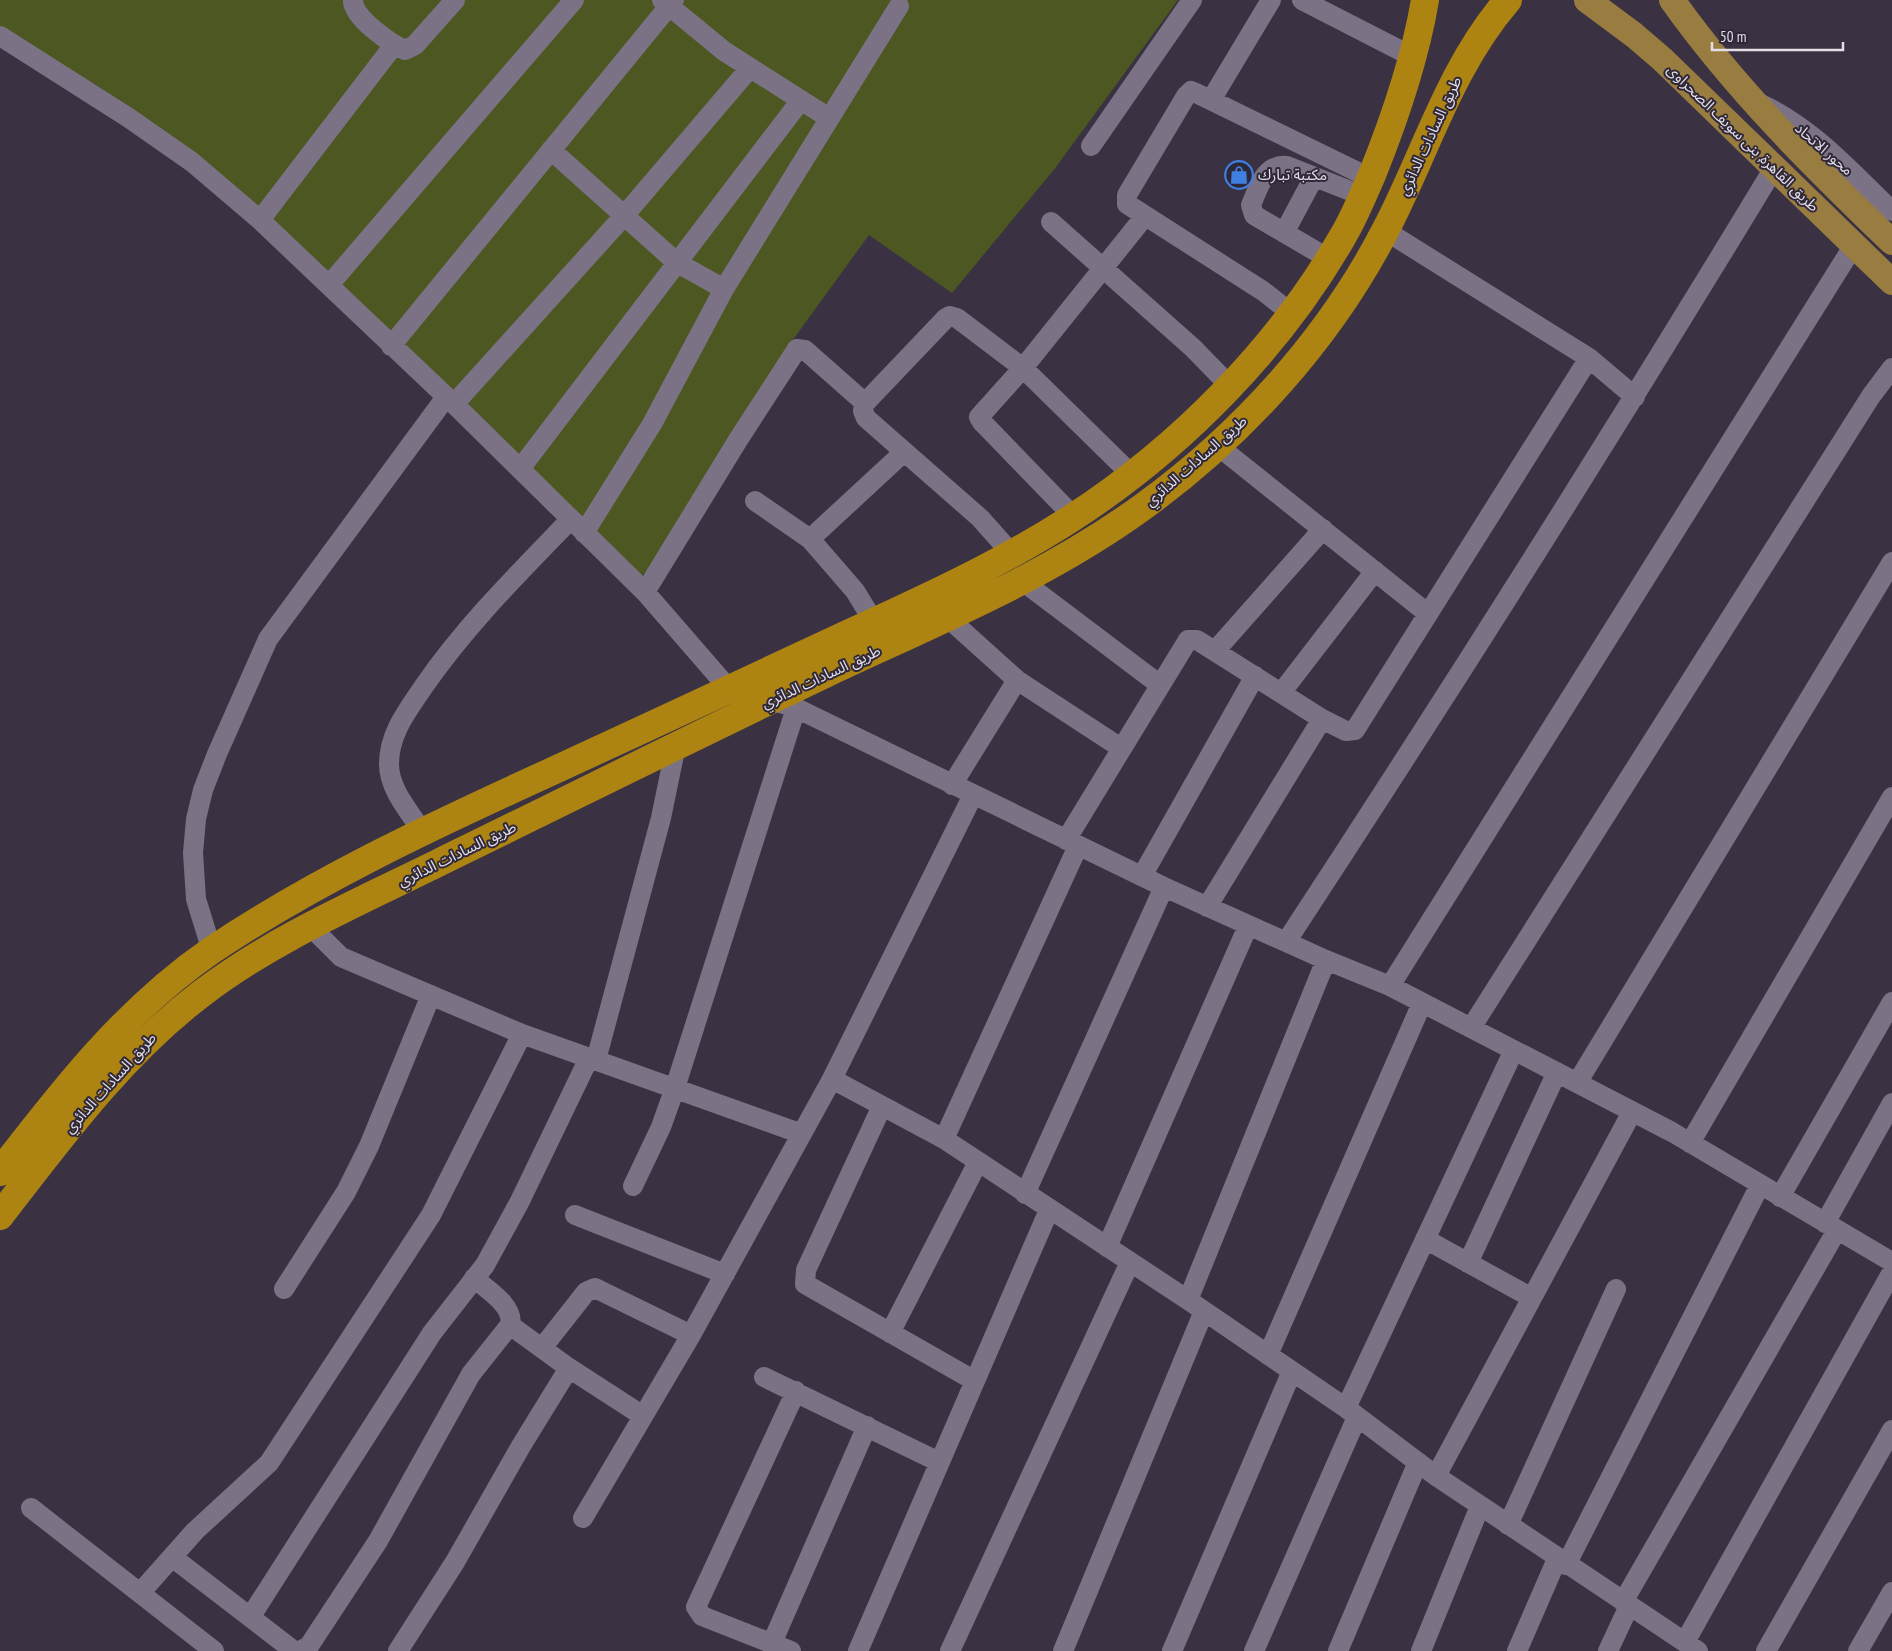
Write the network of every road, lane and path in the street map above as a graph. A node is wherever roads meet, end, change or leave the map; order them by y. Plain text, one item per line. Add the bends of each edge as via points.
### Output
1 (353, 0) edge
2 (455, 0) edge
3 (574, 0) edge
4 (1192, 0) edge
5 (1271, 0) edge
6 (1302, 0) edge
7 (1425, 0) edge
8 (1508, 0) edge
9 (1587, 0) edge
10 (1672, 0) edge
11 (668, 2) edge
12 (899, 6) dead end
13 (1693, 30) junction
14 (0, 36) edge
15 (394, 45) junction
16 (1413, 57) junction
17 (1662, 59) junction
18 (750, 68) junction
19 (1748, 98) junction
20 (1400, 99) junction
21 (801, 100) junction
22 (1211, 100) junction
23 (1439, 111) junction
24 (829, 118) junction
25 (1091, 146) dead end
26 (551, 150) junction
27 (1774, 168) junction
28 (1314, 176) junction
29 (1366, 187) junction
30 (1892, 211) edge
31 (623, 216) junction
32 (1144, 216) junction
33 (260, 220) junction
34 (1051, 222) dead end
35 (1386, 231) junction
36 (1284, 233) junction
37 (1892, 242) edge
38 (1854, 245) junction
39 (1329, 259) junction
40 (676, 262) junction
41 (1103, 268) junction
42 (1892, 282) edge
43 (329, 285) junction
44 (724, 289) junction
45 (1291, 312) junction
46 (391, 346) junction
47 (1588, 358) junction
48 (1023, 368) junction
49 (1892, 368) edge
50 (1229, 385) junction
51 (1635, 397) junction
52 (450, 401) junction
53 (865, 403) junction
54 (1218, 446) junction
55 (904, 452) junction
56 (520, 469) junction
57 (1132, 475) junction
58 (755, 501) dead end
59 (1074, 517) junction
60 (577, 527) junction
61 (1323, 530) junction
62 (810, 539) junction
63 (1013, 555) junction
64 (1892, 562) edge
65 (1375, 571) junction
66 (1021, 580) junction
67 (645, 592) junction
68 (1427, 613) junction
69 (946, 617) junction
70 (874, 622) junction
71 (1215, 651) junction
72 (1255, 676) junction
73 (1017, 680) junction
74 (1160, 685) junction
75 (730, 690) junction
76 (1281, 693) junction
77 (784, 704) junction
78 (1322, 719) junction
79 (676, 745) junction
80 (1121, 748) junction
81 (952, 785) junction
82 (973, 795) junction
83 (1892, 797) edge
84 (461, 813) junction
85 (422, 831) junction
86 (1072, 843) junction
87 (474, 845) junction
88 (1142, 876) junction
89 (1164, 887) junction
90 (1207, 907) junction
91 (310, 926) junction
92 (1248, 926) junction
93 (1286, 942) junction
94 (212, 950) junction
95 (1326, 960) junction
96 (1390, 986) junction
97 (432, 995) junction
98 (1892, 1002) edge
99 (1422, 1003) junction
100 (1471, 1028) junction
101 (522, 1034) junction
102 (1514, 1050) junction
103 (593, 1059) junction
104 (1557, 1072) junction
105 (832, 1079) junction
106 (1577, 1083) junction
107 (675, 1088) junction
108 (1892, 1104) edge
109 (882, 1106) junction
110 (1632, 1112) junction
111 (802, 1134) junction
112 (944, 1139) junction
113 (1690, 1143) junction
114 (978, 1162) junction
115 (0, 1172) edge
116 (1760, 1184) junction
117 (632, 1186) dead end
118 (1025, 1194) junction
119 (1780, 1196) junction
120 (1049, 1210) junction
121 (575, 1215) dead end
122 (0, 1216) edge
123 (1831, 1226) junction
124 (1425, 1239) junction
125 (1107, 1247) junction
126 (1130, 1262) junction
127 (1892, 1262) edge
128 (1468, 1263) junction
129 (1892, 1272) edge
130 (725, 1274) junction
131 (474, 1278) junction
132 (284, 1289) dead end
133 (1616, 1289) dead end
134 (1532, 1298) junction
135 (1188, 1300) junction
136 (1204, 1312) junction
137 (510, 1325) junction
138 (890, 1333) junction
139 (691, 1335) junction
140 (542, 1348) junction
141 (1268, 1355) junction
142 (569, 1368) junction
143 (1292, 1371) junction
144 (764, 1377) dead end
145 (975, 1381) junction
146 (796, 1391) junction
147 (1351, 1412) junction
148 (643, 1416) junction
149 (867, 1426) junction
150 (1892, 1430) edge
151 (940, 1462) junction
152 (1418, 1462) junction
153 (1436, 1476) junction
154 (1480, 1506) junction
155 (31, 1508) dead end
156 (583, 1518) dead end
157 (1508, 1526) junction
158 (172, 1557) junction
159 (1561, 1562) junction
160 (1892, 1592) edge
161 (140, 1593) junction
162 (1626, 1604) junction
163 (251, 1616) junction
164 (772, 1643) junction
165 (1691, 1647) edge
166 (214, 1651) edge
167 (294, 1651) edge
168 (300, 1651) edge
169 (398, 1651) edge
170 (791, 1651) edge
171 (858, 1651) edge
172 (950, 1651) edge
173 (1063, 1651) edge
174 (1172, 1651) edge
175 (1254, 1651) edge
176 (1338, 1651) edge
177 (1421, 1651) edge
178 (1517, 1651) edge
179 (1608, 1651) edge
180 (1766, 1651) edge
181 (1858, 1651) edge

1 - 15 street via 356,12
2 - 15 street via 410,50
3 - 43 street
4 - 25 street
5 - 22 street
6 - 16 street
7 - 16 highway, طريق السادات الدائري
8 - 23 highway, طريق السادات الدائري via 1466,59
9 - 17 main road, طريق القاهرة, بنى سويف الصحراوى
10 - 13 main road, طريق القاهرة, بنى سويف الصحراوى
11 - 18 street
11 - 26 street
12 - 24 street
13 - 17 main road
13 - 19 main road, طريق القاهرة, بنى سويف الصحراوى
14 - 33 street via 192,162
15 - 33 street
16 - 20 highway, طريق السادات الدائري
17 - 27 main road, طريق القاهرة, بنى سويف الصحراوى
18 - 21 street
18 - 31 street
19 - 30 street, محور الاتحاد via 1773,110 1818,140
19 - 37 main road, طريق القاهرة, بنى سويف الصحراوى
20 - 23 highway via 1405,93 1420,89 1434,96
20 - 29 highway, طريق السادات الدائري
21 - 24 street
21 - 40 street
22 - 29 street
22 - 32 street via 1189,92 1127,195 1127,204
23 - 35 highway, طريق السادات الدائري
24 - 44 street
26 - 31 street
26 - 46 street
27 - 38 main road, طريق القاهرة, بنى سويف الصحراوى
27 - 51 street
28 - 29 street
28 - 36 street
28 - 36 street via 1287,166 1276,166 1267,172 1251,208 1258,217
29 - 39 highway, طريق السادات الدائري
31 - 40 street
31 - 52 street
32 - 41 street
32 - 45 street
33 - 43 street
34 - 41 street
35 - 47 street
35 - 54 highway, طريق السادات الدائري via 1350,290 1310,345
36 - 39 street
38 - 42 main road, طريق القاهرة, بنى سويف الصحراوى
38 - 96 street
39 - 45 highway, طريق السادات الدائري
40 - 44 street
40 - 56 street
41 - 48 street
41 - 50 street via 1193,348
43 - 46 street
44 - 60 street via 652,424
45 - 50 highway, طريق السادات الدائري
46 - 52 street
47 - 51 street
47 - 68 street
48 - 53 street via 950,316
48 - 57 street
48 - 59 street via 979,417
49 - 100 street via 1870,396
50 - 57 highway, طريق السادات الدائري
51 - 93 street via 1409,755
52 - 56 street
52 - 94 street via 268,639 217,754 196,819 194,853 196,899
53 - 55 street via 866,418
53 - 67 street via 805,350 797,349 742,432
54 - 61 street
54 - 66 highway, طريق السادات الدائري via 1144,506 1088,543
55 - 62 street
55 - 63 street via 980,518
56 - 60 street
57 - 59 highway, طريق السادات الدائري
58 - 62 street
59 - 63 highway, طريق السادات الدائري
60 - 67 street
60 - 85 street via 476,617 401,719 391,742 389,765 394,789
61 - 65 street
61 - 71 street
62 - 70 street via 855,591
63 - 70 highway, طريق السادات الدائري
64 - 106 street
65 - 68 street
65 - 76 street
66 - 69 highway, طريق السادات الدائري
66 - 74 street
67 - 75 street
68 - 78 street via 1355,730 1346,731
69 - 73 street
69 - 77 highway, طريق السادات الدائري
70 - 75 highway, طريق السادات الدائري
71 - 72 street
71 - 74 street via 1197,640 1188,640
72 - 76 street
72 - 88 street
73 - 80 street
73 - 81 street
74 - 80 street
75 - 84 highway, طريق السادات الدائري
76 - 78 street
77 - 79 highway, طريق السادات الدائري
77 - 81 street
77 - 107 street
78 - 90 street
79 - 87 highway, طريق السادات الدائري
79 - 103 street via 661,818
80 - 86 street
81 - 82 street
82 - 86 street
82 - 105 street
83 - 113 street
84 - 85 highway, طريق السادات الدائري
84 - 87 highway via 456,830 463,841
85 - 94 highway, طريق السادات الدائري
86 - 88 street
86 - 112 street
87 - 91 highway, طريق السادات الدائري
88 - 89 street
89 - 90 street
89 - 118 street
90 - 92 street
91 - 97 street via 341,957
91 - 122 highway, طريق السادات الدائري via 233,971 164,1025 102,1088
92 - 93 street
92 - 125 street
93 - 95 street
94 - 115 highway, طريق السادات الدائري via 158,992 114,1033
95 - 96 street
95 - 135 street
96 - 99 street
97 - 101 street
97 - 132 street via 369,1146 346,1192
98 - 119 street
99 - 100 street
99 - 141 street
100 - 102 street
101 - 103 street
101 - 158 street via 430,1214 269,1463 195,1531
102 - 104 street
102 - 124 street
103 - 107 street
103 - 131 street via 516,1210
104 - 106 street
104 - 128 street
105 - 109 street
105 - 111 street
106 - 110 street
107 - 111 street
107 - 117 street via 661,1127
108 - 123 street
109 - 112 street
109 - 138 street via 804,1279 808,1287
110 - 113 street
110 - 134 street
111 - 130 street
112 - 114 street
113 - 116 street
114 - 118 street
114 - 138 street
116 - 119 street
116 - 159 street
118 - 120 street
119 - 123 street
120 - 125 street
120 - 145 street
121 - 130 street
123 - 127 street
123 - 162 street
124 - 128 street
124 - 147 street
125 - 126 street
126 - 135 street
126 - 172 street
128 - 134 street
129 - 165 street
130 - 139 street
131 - 137 street via 504,1305
131 - 163 street via 432,1333
133 - 157 street
134 - 153 street
135 - 136 street
136 - 141 street
136 - 173 street
137 - 140 street
137 - 168 street via 471,1374 378,1541 309,1646
138 - 145 street
139 - 140 street via 595,1288 586,1292
139 - 148 street
140 - 142 street
141 - 143 street
142 - 148 street
142 - 169 street via 455,1562
143 - 147 street
143 - 174 street
144 - 146 street
145 - 151 street
146 - 149 street
146 - 164 street via 696,1607 702,1616
147 - 152 street
147 - 175 street
148 - 156 street
149 - 151 street
149 - 164 street
150 - 180 street
151 - 171 street
152 - 153 street
152 - 176 street
153 - 154 street
154 - 157 street
154 - 177 street
155 - 161 street
157 - 159 street
158 - 161 street
158 - 163 street
159 - 162 street
159 - 178 street
160 - 181 street
161 - 166 street
162 - 165 street
162 - 179 street
163 - 167 street
164 - 170 street

